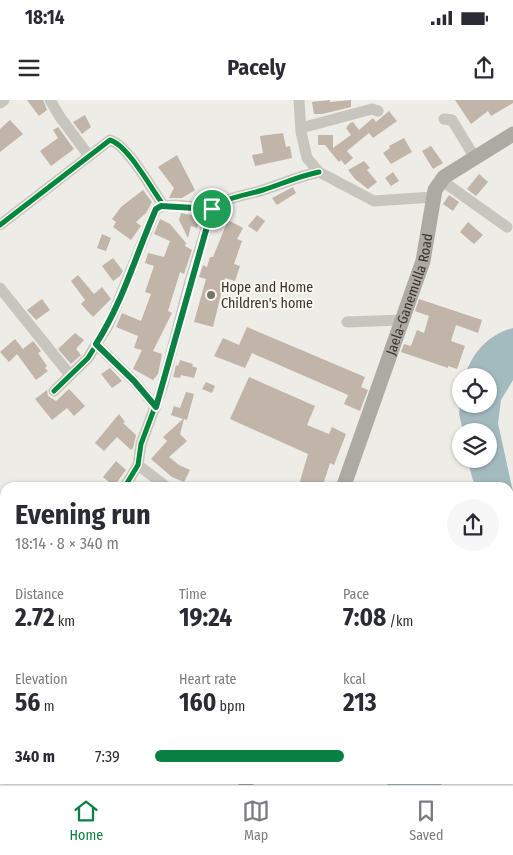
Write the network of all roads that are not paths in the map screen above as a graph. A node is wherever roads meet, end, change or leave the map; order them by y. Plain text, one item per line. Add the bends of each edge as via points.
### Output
1 (4, 100) edge
2 (50, 100) edge
3 (299, 100) edge
4 (0, 103) edge
5 (378, 111) dead end
6 (444, 119) dead end
7 (301, 128) junction
8 (513, 134) edge
9 (89, 156) junction
10 (475, 158) junction
11 (319, 172) junction
12 (441, 180) junction
13 (432, 197) junction
14 (164, 206) junction
15 (212, 209) junction
16 (0, 225) edge
17 (507, 227) dead end
18 (0, 288) edge
19 (402, 320) junction
20 (347, 322) dead end
21 (96, 344) junction
22 (70, 375) junction
23 (54, 391) dead end
24 (156, 407) junction
25 (138, 465) junction
26 (128, 482) edge
27 (160, 482) edge
28 (345, 482) edge

1 - 4 street
2 - 9 street
3 - 7 street
5 - 7 street via 372,109
6 - 10 street via 452,120
7 - 11 street via 307,158
8 - 10 main road, Jaela-Ganemulla Road
9 - 14 street via 110,140 116,142
9 - 16 street
10 - 12 main road, Jaela-Ganemulla Road
11 - 13 street via 374,201
11 - 15 street via 296,176 264,190 225,199
12 - 13 main road, Jaela-Ganemulla Road
12 - 17 street
13 - 19 main road, Jaela-Ganemulla Road via 426,248
14 - 15 street
14 - 21 street via 156,209 126,286
15 - 24 street
18 - 22 street
19 - 20 street
19 - 28 main road, Jaela-Ganemulla Road
21 - 22 street via 88,358
21 - 24 street
22 - 23 street
24 - 25 street via 141,444
25 - 26 street
25 - 27 street

